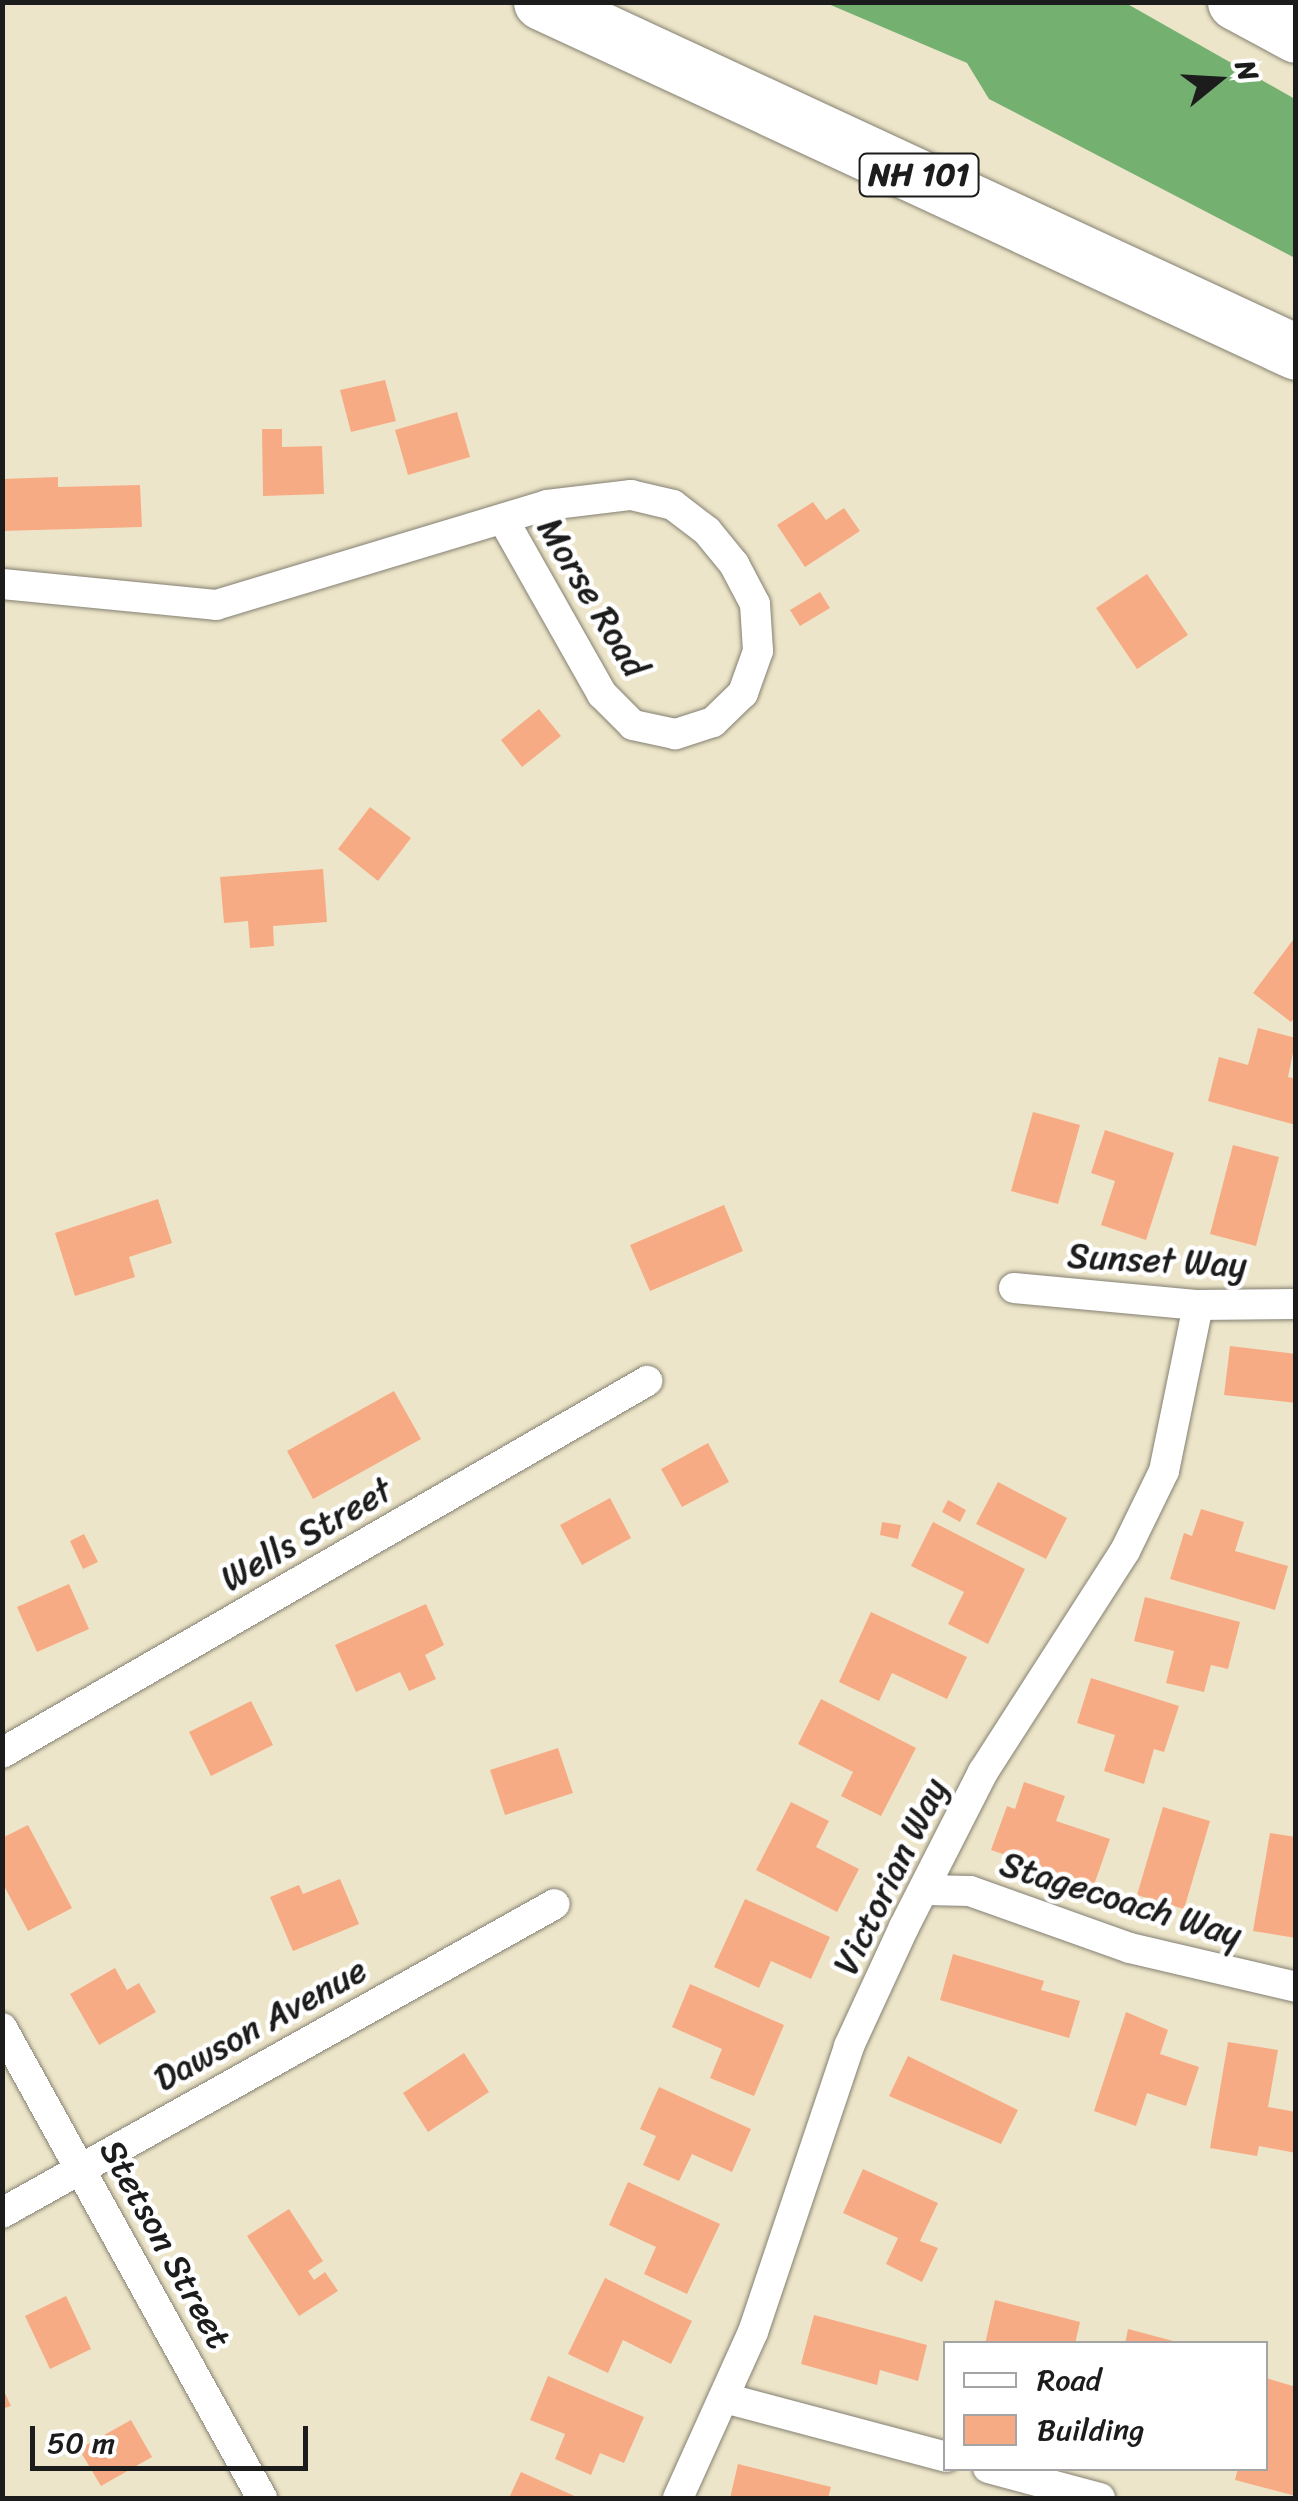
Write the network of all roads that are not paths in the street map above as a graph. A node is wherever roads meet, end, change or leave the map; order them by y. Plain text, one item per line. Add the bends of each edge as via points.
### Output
1 (541, 2) edge
2 (1235, 2) edge
3 (1296, 35) edge
4 (1296, 352) edge
5 (502, 519) junction
6 (2, 584) edge
7 (1014, 1288) dead end
8 (1296, 1304) edge
9 (1198, 1305) junction
10 (647, 1380) dead end
11 (2, 1754) edge
12 (924, 1890) junction
13 (556, 1904) dead end
14 (1296, 1986) edge
15 (2, 2028) edge
16 (80, 2166) junction
17 (2, 2213) edge
18 (725, 2398) junction
19 (943, 2456) edge
20 (999, 2471) edge
21 (262, 2498) edge
22 (678, 2498) edge
23 (1100, 2498) edge

1 - 4 highway, NH 101
2 - 3 highway
5 - 5 street, Morse Road via 589,497 631,495 672,505 707,530 754,604 758,652 743,693 713,722 675,734 633,725 602,694
5 - 6 street, Morse Road via 216,605
7 - 9 street, Sunset Way
8 - 9 street, Sunset Way
9 - 12 street, Victorian Way via 1164,1472 1125,1550 982,1772
10 - 11 street, Wells Street
12 - 14 street, Stagecoach Way via 970,1891 1130,1948
12 - 18 street, Victorian Way via 849,2046
13 - 16 street, Dawson Avenue
15 - 16 street, Stetson Street
16 - 17 street, Dawson Avenue
16 - 21 street, Stetson Street
18 - 19 street
18 - 22 street, Victorian Way
20 - 23 street

